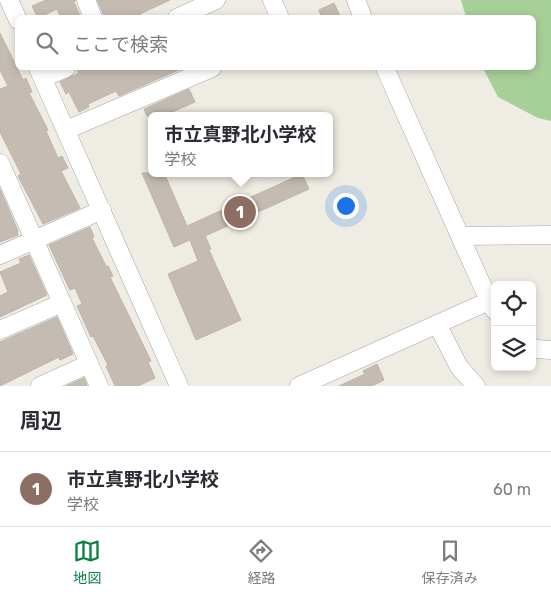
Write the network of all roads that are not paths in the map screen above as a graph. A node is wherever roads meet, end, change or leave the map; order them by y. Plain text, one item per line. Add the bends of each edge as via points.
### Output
1 (9, 0) edge
2 (86, 0) edge
3 (216, 0) edge
4 (272, 0) edge
5 (356, 0) edge
6 (16, 15) edge
7 (93, 15) edge
8 (184, 15) edge
9 (279, 15) edge
10 (362, 15) edge
11 (54, 70) edge
12 (207, 70) edge
13 (386, 70) edge
14 (41, 72) edge
15 (66, 130) junction
16 (0, 163) edge
17 (4, 181) edge
18 (102, 210) junction
19 (551, 235) edge
20 (460, 236) junction
21 (34, 240) junction
22 (0, 255) edge
23 (62, 303) junction
24 (491, 304) edge
25 (491, 306) edge
26 (437, 324) junction
27 (0, 330) edge
28 (536, 349) edge
29 (551, 350) edge
30 (89, 364) junction
31 (330, 380) edge
32 (40, 386) edge
33 (98, 386) edge
34 (179, 386) edge
35 (299, 386) edge
36 (476, 386) edge

1 - 6 street
2 - 7 street
3 - 8 street
4 - 9 street
5 - 10 street
11 - 14 street
12 - 15 street
13 - 20 street
14 - 15 street
15 - 18 street
16 - 17 street
17 - 21 street
18 - 21 street
18 - 34 street
19 - 20 street
20 - 24 street
21 - 22 street
21 - 23 street
23 - 27 street
23 - 30 street
25 - 26 street
26 - 31 street
26 - 36 street via 459,367
28 - 29 street
30 - 32 street
30 - 33 street
31 - 35 street

